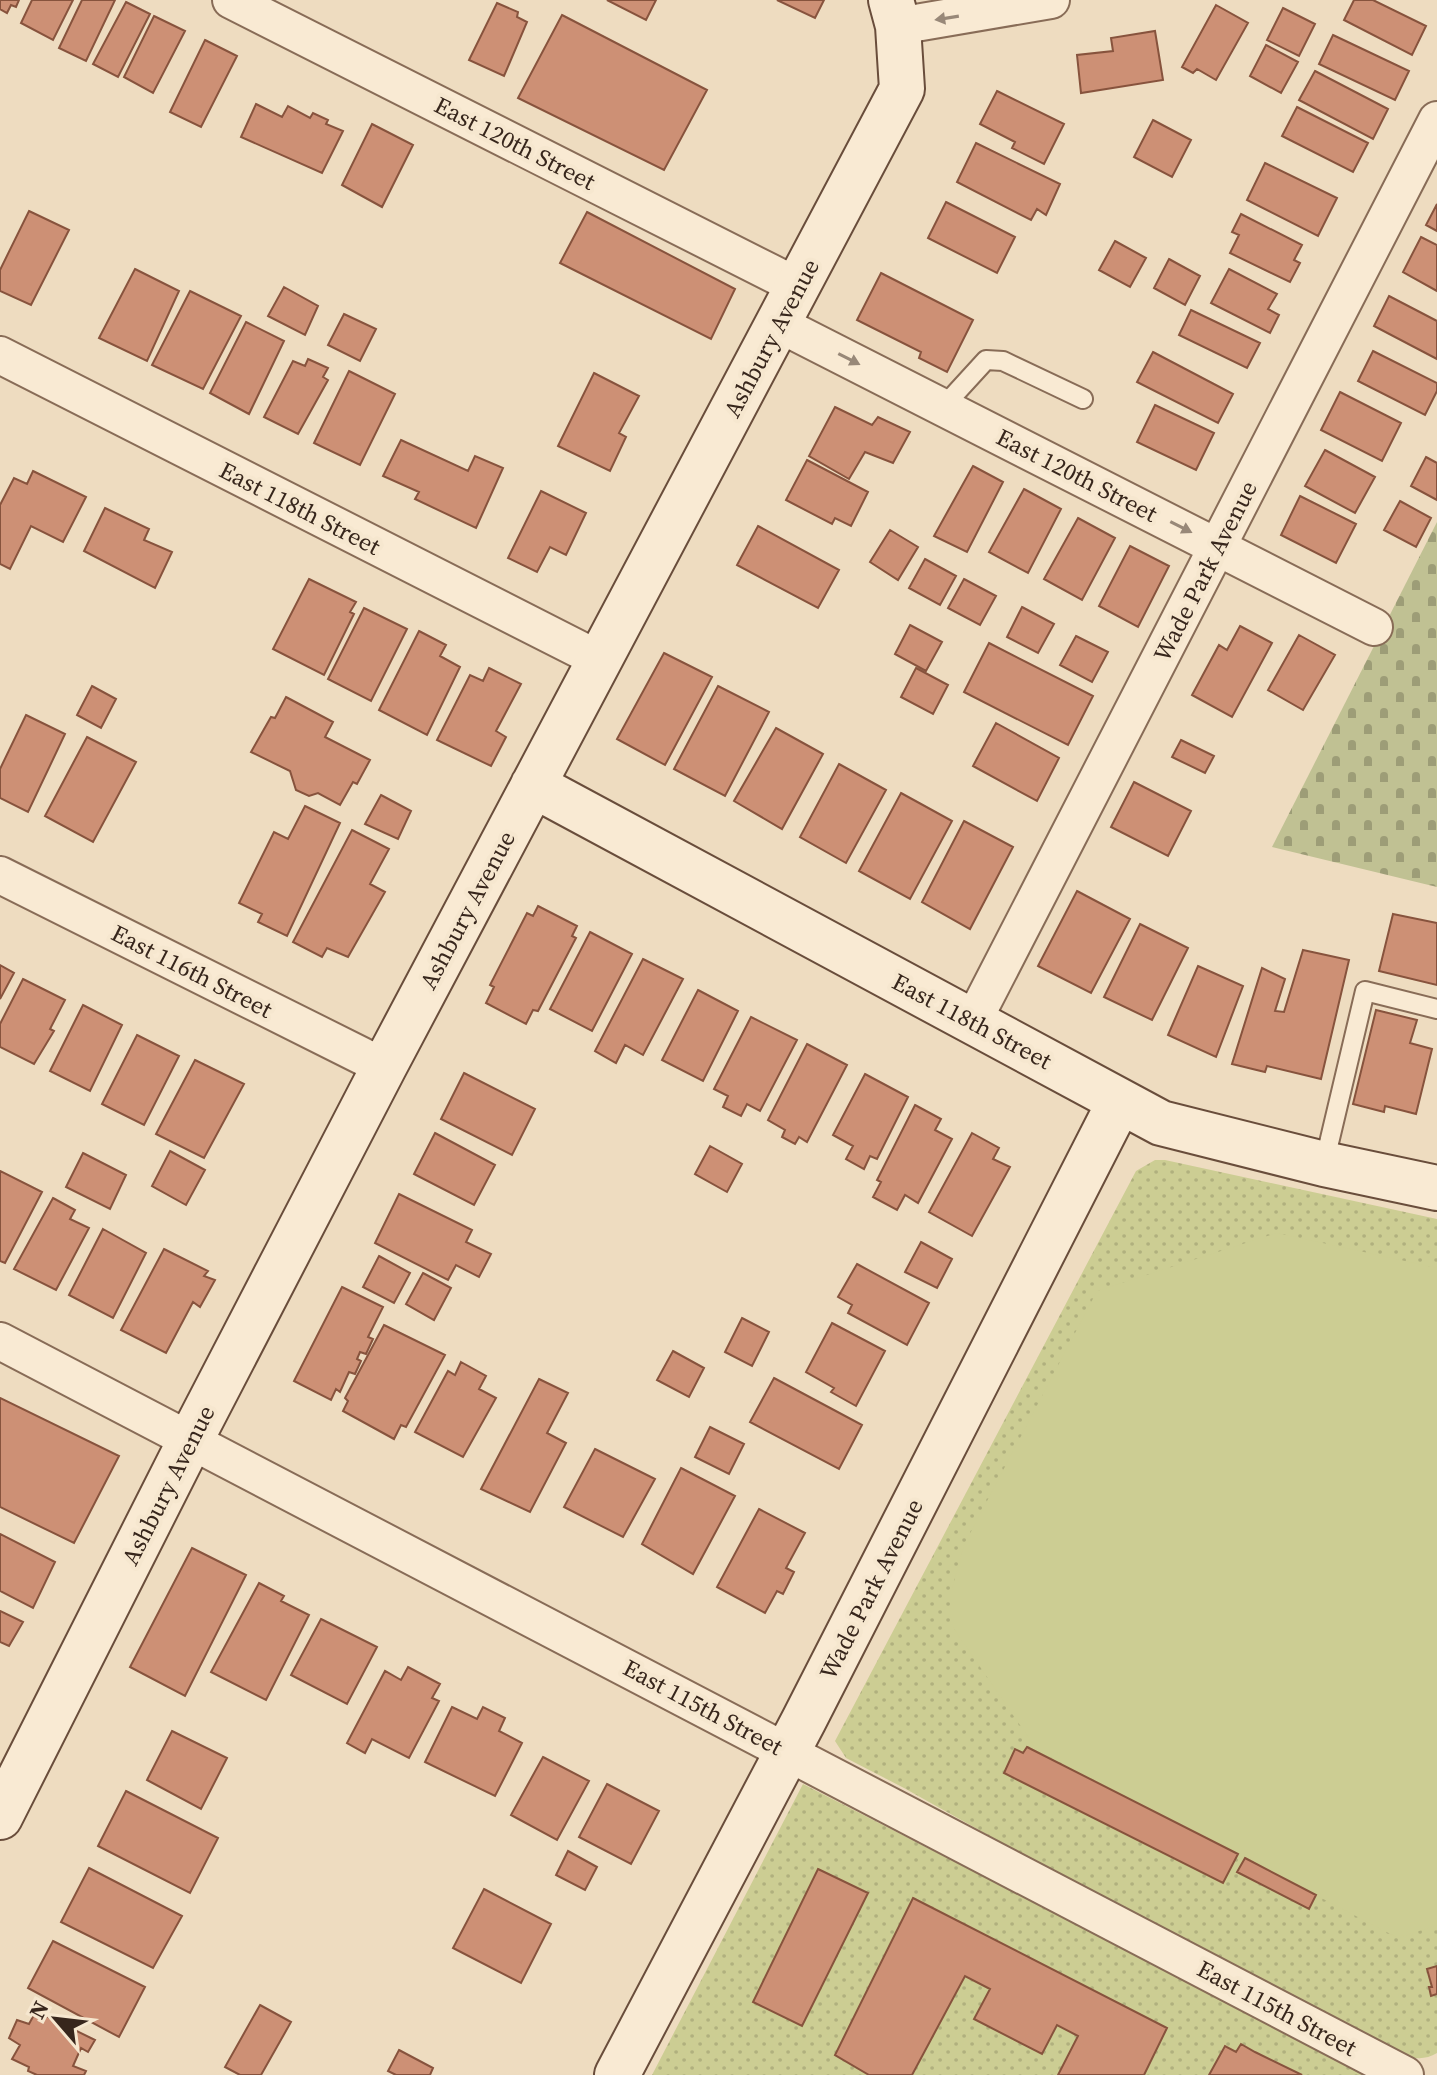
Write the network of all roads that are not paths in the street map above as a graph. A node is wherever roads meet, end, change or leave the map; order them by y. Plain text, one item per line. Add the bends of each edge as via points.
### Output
1 (231, 0) edge
2 (1051, 0) edge
3 (895, 13) edge
4 (1437, 120) edge
5 (789, 305) junction
6 (0, 355) edge
7 (1083, 399) dead end
8 (943, 407) junction
9 (1217, 546) junction
10 (1374, 627) dead end
11 (600, 660) junction
12 (533, 785) junction
13 (0, 875) edge
14 (1437, 1009) edge
15 (973, 1021) junction
16 (384, 1067) junction
17 (1120, 1101) junction
18 (1324, 1164) junction
19 (1437, 1188) edge
20 (0, 1341) edge
21 (191, 1439) junction
22 (788, 1751) junction
23 (0, 1817) edge
24 (617, 2075) edge
25 (1405, 2075) edge

1 - 5 street, East 120th Street
2 -> 3 street
3 - 5 street, Ashbury Avenue via 902,89
4 - 9 street, Wade Park Avenue
5 -> 8 street, East 120th Street
5 - 11 street, Ashbury Avenue
6 - 11 street, East 118th Street
7 - 8 lane via 1003,361 986,360
8 -> 9 street, East 120th Street
9 - 10 street, East 120th Street
9 - 15 street, Wade Park Avenue
11 - 12 street, Ashbury Avenue
12 - 15 street, East 118th Street
12 - 16 street, Ashbury Avenue
13 - 16 street, East 116th Street
14 - 18 lane via 1365,991
15 - 17 street, East 118th Street
16 - 21 street, Ashbury Avenue
17 - 18 street, East 118th Street via 1161,1123
17 - 22 street, Wade Park Avenue
18 - 19 street, East 118th Street
20 - 21 street, East 115th Street
21 - 22 street, East 115th Street
21 - 23 street, Ashbury Avenue
22 - 24 street, Wade Park Avenue
22 - 25 street, East 115th Street

